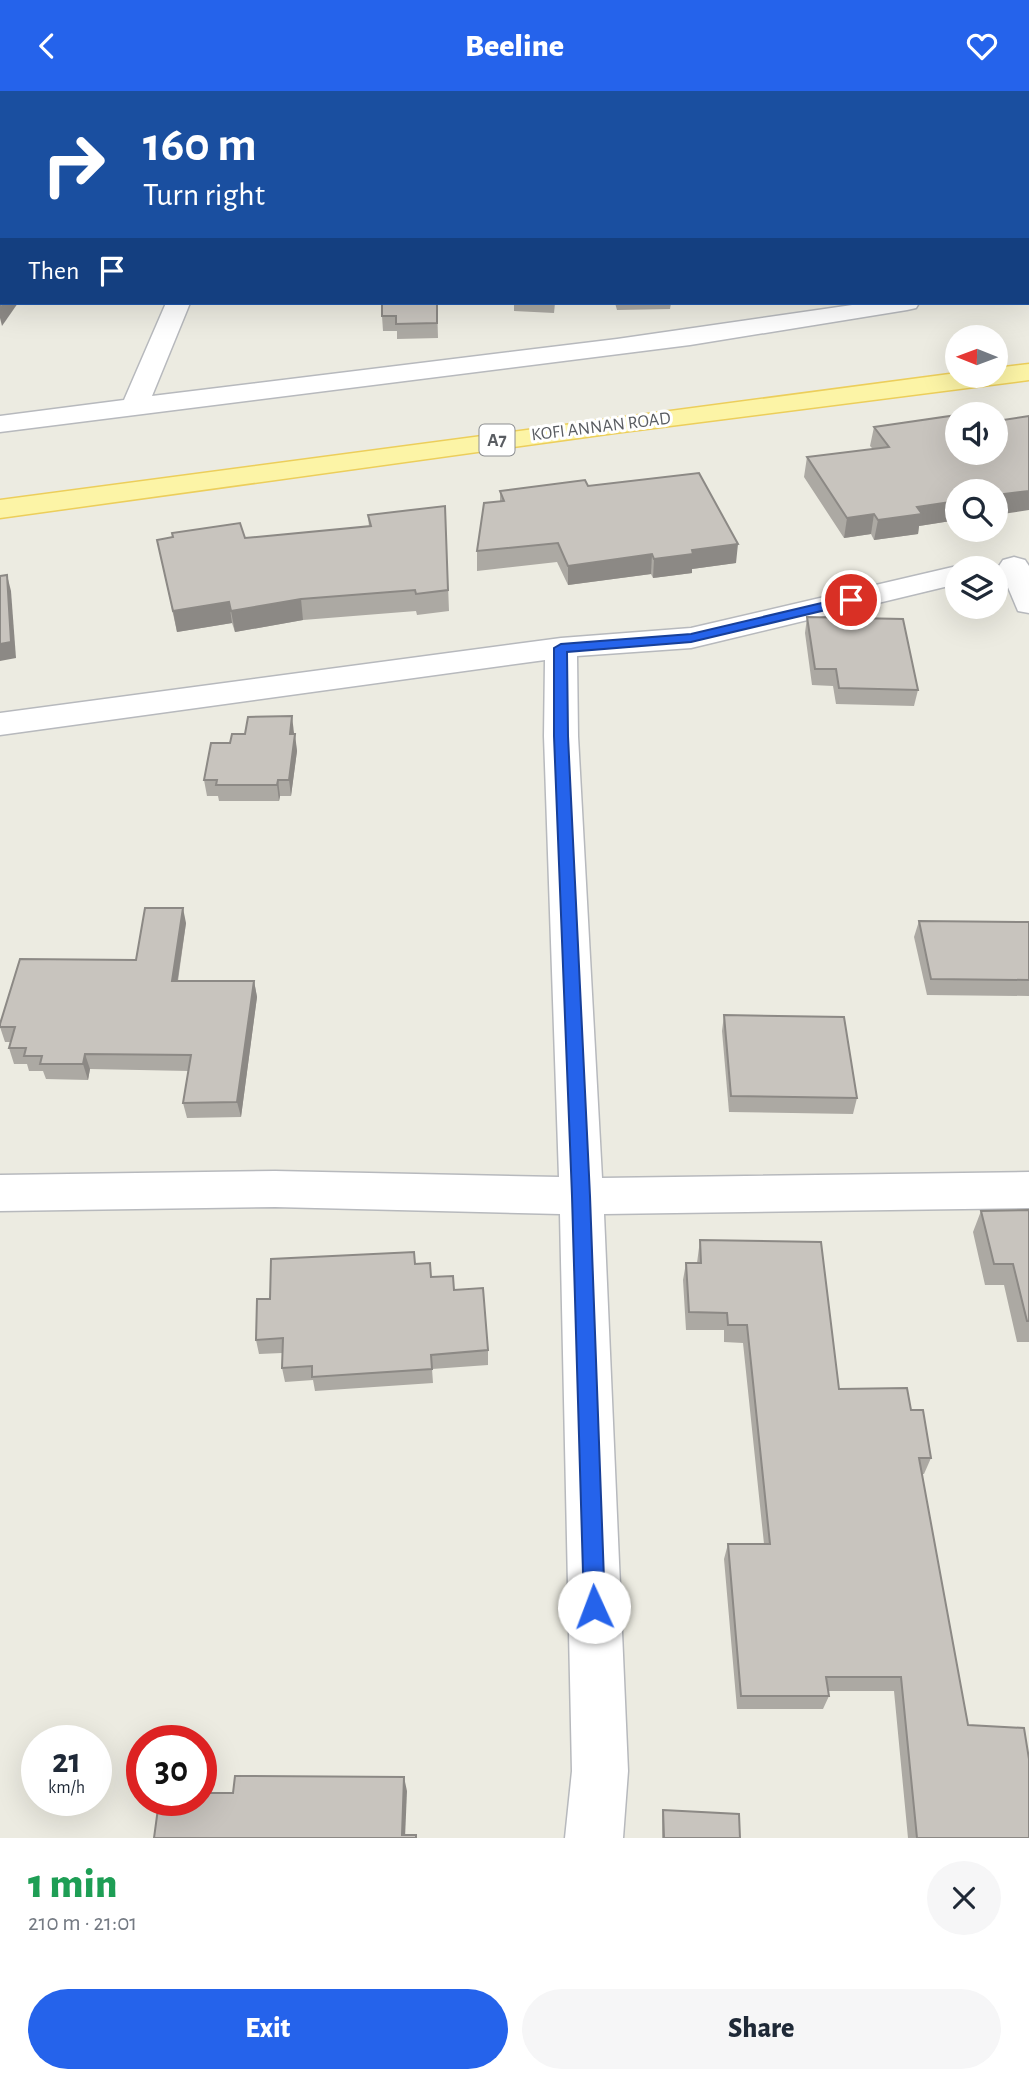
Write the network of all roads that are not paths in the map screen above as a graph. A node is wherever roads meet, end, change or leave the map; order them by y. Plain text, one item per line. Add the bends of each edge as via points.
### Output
1 (177, 305) edge
2 (896, 305) edge
3 (1029, 372) edge
4 (1008, 374) edge
5 (945, 382) edge
6 (134, 408) junction
7 (0, 424) edge
8 (0, 509) edge
9 (1012, 566) edge
10 (945, 578) edge
11 (1029, 604) edge
12 (561, 648) junction
13 (0, 724) edge
14 (1029, 1190) edge
15 (0, 1193) edge
16 (581, 1196) junction
17 (594, 1838) edge

1 - 6 street
2 - 6 street via 638,345
3 - 4 main road, KOFI ANNAN ROAD / A7
5 - 8 main road, KOFI ANNAN ROAD / A7
6 - 7 street
9 - 11 street
10 - 12 street via 691,638
12 - 13 street
12 - 16 street via 561,750
14 - 16 street
15 - 16 street via 275,1189
16 - 17 street via 600,1771

